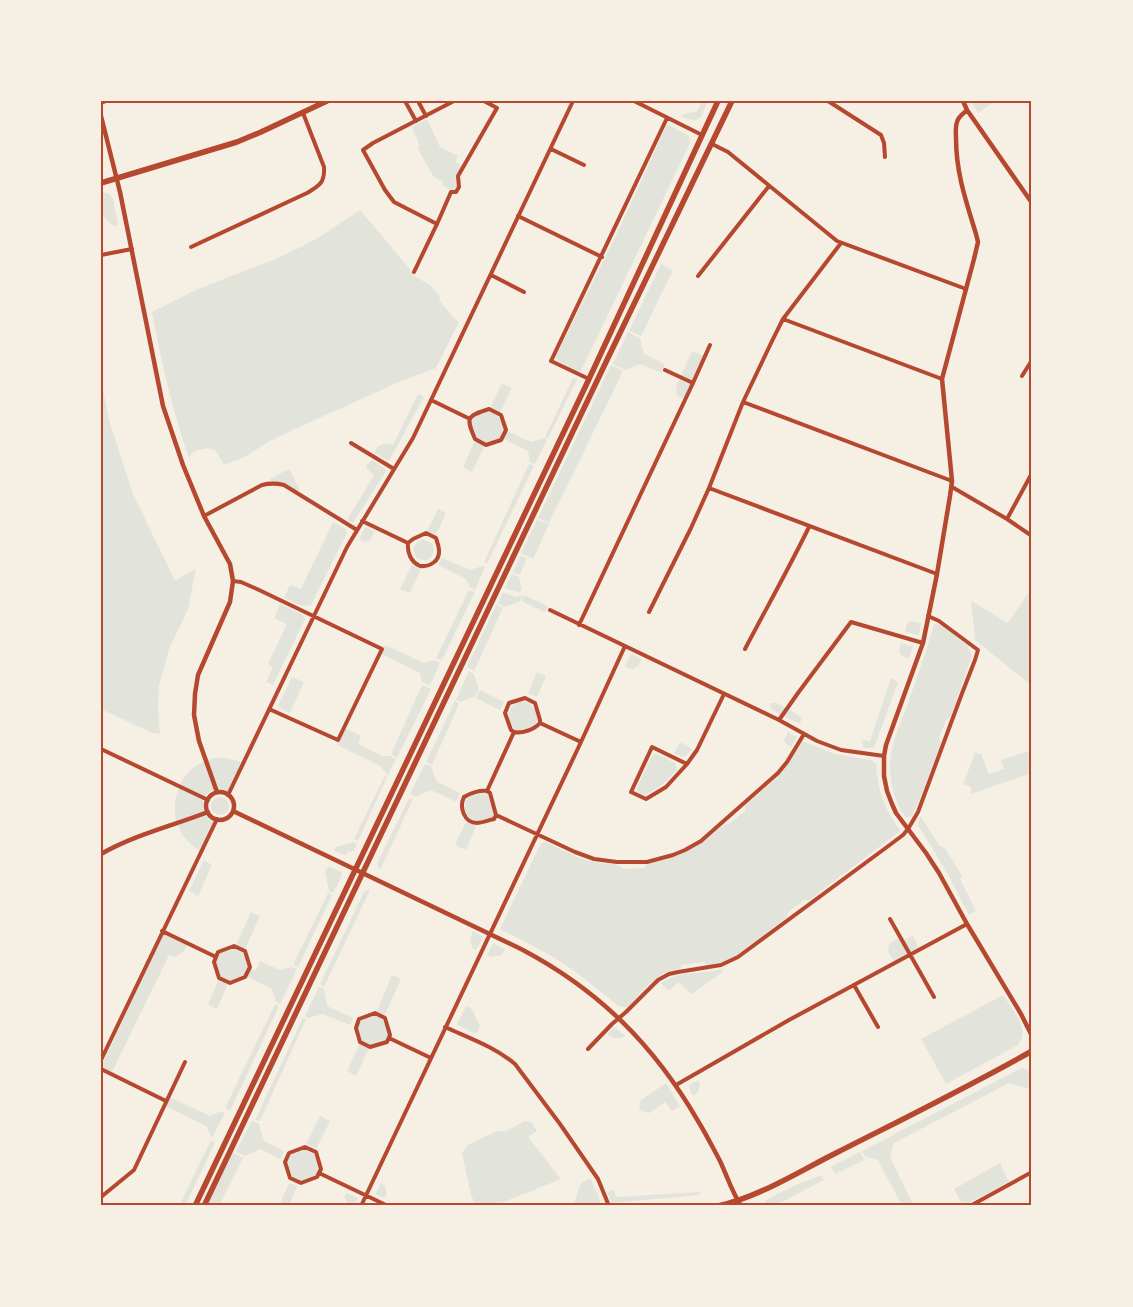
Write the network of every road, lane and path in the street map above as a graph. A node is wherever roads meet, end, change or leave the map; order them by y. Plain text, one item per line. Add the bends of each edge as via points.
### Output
1 (106, 101) edge
2 (327, 101) edge
3 (405, 101) edge
4 (418, 101) edge
5 (484, 101) edge
6 (634, 101) edge
7 (718, 101) edge
8 (732, 101) edge
9 (828, 101) edge
10 (840, 101) edge
11 (963, 101) edge
12 (451, 102) edge
13 (573, 102) edge
14 (101, 103) edge
15 (836, 106) junction
16 (967, 110) junction
17 (303, 112) junction
18 (101, 116) edge
19 (426, 116) junction
20 (667, 118) junction
21 (416, 121) junction
22 (702, 135) junction
23 (712, 144) junction
24 (551, 149) junction
25 (885, 157) dead end
26 (584, 164) dead end
27 (117, 178) junction
28 (101, 183) edge
29 (769, 186) junction
30 (1032, 203) edge
31 (518, 216) junction
32 (437, 224) junction
33 (841, 243) junction
34 (191, 248) dead end
35 (132, 249) junction
36 (101, 255) edge
37 (602, 257) junction
38 (414, 272) dead end
39 (490, 276) junction
40 (698, 276) dead end
41 (966, 289) junction
42 (524, 292) dead end
43 (783, 319) junction
44 (710, 345) dead end
45 (1032, 360) edge
46 (665, 370) dead end
47 (1022, 376) dead end
48 (942, 379) junction
49 (589, 380) junction
50 (693, 383) junction
51 (431, 400) junction
52 (743, 402) junction
53 (470, 419) junction
54 (351, 443) dead end
55 (394, 469) junction
56 (1032, 473) edge
57 (952, 484) junction
58 (709, 488) junction
59 (204, 516) junction
60 (1006, 519) junction
61 (362, 521) junction
62 (810, 527) junction
63 (357, 530) junction
64 (1032, 536) edge
65 (408, 543) junction
66 (937, 574) junction
67 (233, 581) junction
68 (550, 610) dead end
69 (649, 612) dead end
70 (314, 616) junction
71 (928, 616) junction
72 (579, 624) junction
73 (923, 642) junction
74 (625, 646) junction
75 (745, 650) dead end
76 (724, 694) junction
77 (269, 709) junction
78 (779, 720) junction
79 (540, 723) junction
80 (514, 732) junction
81 (804, 734) junction
82 (581, 742) junction
83 (101, 749) edge
84 (884, 756) junction
85 (687, 764) junction
86 (487, 791) junction
87 (217, 792) junction
88 (228, 795) junction
89 (208, 800) junction
90 (233, 811) junction
91 (208, 812) junction
92 (496, 815) junction
93 (217, 819) junction
94 (908, 829) junction
95 (537, 834) junction
96 (101, 854) edge
97 (356, 870) junction
98 (363, 873) junction
99 (890, 919) dead end
100 (967, 924) junction
101 (162, 932) junction
102 (489, 934) junction
103 (910, 954) junction
104 (216, 957) junction
105 (854, 985) junction
106 (934, 997) dead end
107 (619, 1018) junction
108 (445, 1026) junction
109 (878, 1027) dead end
110 (1032, 1036) edge
111 (388, 1038) junction
112 (588, 1049) dead end
113 (1032, 1051) edge
114 (430, 1058) junction
115 (101, 1060) edge
116 (185, 1062) dead end
117 (101, 1069) edge
118 (676, 1085) junction
119 (166, 1100) junction
120 (1032, 1172) edge
121 (319, 1173) junction
122 (366, 1195) junction
123 (101, 1197) edge
124 (739, 1203) edge
125 (195, 1206) edge
126 (204, 1206) edge
127 (361, 1206) edge
128 (388, 1206) edge
129 (609, 1206) edge
130 (718, 1206) edge
131 (970, 1206) edge

1 - 14 street
2 - 17 main road
3 - 21 street
4 - 19 street
5 - 32 street via 497,108 458,176 460,187 451,192
6 - 20 street
7 - 22 main road
8 - 23 main road
9 - 15 street
10 - 15 street
11 - 16 street
12 - 19 street
13 - 24 street
15 - 25 street via 881,135
16 - 30 street
16 - 41 street via 957,121 956,144 960,183 978,242
17 - 27 main road via 237,142
17 - 34 street via 324,167 322,182 307,193
18 - 27 street
19 - 21 street
20 - 22 street
20 - 37 street
21 - 32 street via 363,150 391,199
22 - 49 main road
23 - 29 street via 728,152
23 - 98 main road
24 - 26 street
24 - 31 street
27 - 28 main road
27 - 35 street
29 - 33 street
29 - 40 street
31 - 37 street
31 - 39 street
32 - 38 street
33 - 41 street
33 - 43 street
35 - 36 street
35 - 59 street via 163,406
37 - 49 street via 551,361
39 - 42 street
39 - 51 street
41 - 48 street
43 - 48 street
43 - 52 street
44 - 50 street
45 - 47 street
46 - 50 street
48 - 57 street
49 - 97 main road
50 - 72 street
51 - 53 street
51 - 55 street
52 - 57 street
52 - 58 street
53 - 53 street via 488,409 501,415 506,430 501,440 486,445 475,439
54 - 55 street
55 - 61 street
56 - 60 street
57 - 60 street
57 - 66 street
58 - 62 street
58 - 69 street
59 - 63 street via 262,485 277,484 284,485
59 - 67 street via 226,556
60 - 64 street
61 - 63 street
61 - 65 street
62 - 66 street
62 - 75 street
63 - 70 street
65 - 65 street via 426,533 436,538 440,552 436,562 424,567 415,564 409,555
66 - 71 street
67 - 70 street
67 - 87 street via 228,607 198,676 194,694 199,741
68 - 72 street
70 - 77 street
70 - 77 street via 382,649 338,740
71 - 73 street
71 - 94 street via 978,650 925,795
72 - 74 street
73 - 78 street via 851,622
73 - 84 street
74 - 76 street
74 - 82 street
76 - 78 street
76 - 85 street
77 - 88 street
78 - 81 street
79 - 80 street via 537,727
79 - 80 street via 535,703 525,698 518,700 510,703 505,713
79 - 82 street
80 - 86 street
81 - 84 street via 841,750
81 - 95 street via 787,762 768,783 709,834 673,855 647,862 607,861 580,854
82 - 95 street
83 - 89 street
84 - 94 street via 887,791 896,814
85 - 85 street via 666,786 646,799 631,792 652,747
86 - 92 street
86 - 92 street via 464,797 461,804 464,814 469,821 478,823 494,819
87 - 88 street
87 - 89 street
88 - 90 street via 234,802
89 - 91 street
90 - 93 street via 228,817
90 - 97 street
91 - 93 street
91 - 96 street
92 - 95 street
93 - 101 street
94 - 100 street via 939,873
94 - 107 street via 738,957 721,965 664,976
95 - 102 street
97 - 98 street
97 - 125 main road
98 - 102 street
98 - 126 main road
99 - 103 street
100 - 103 street
100 - 110 street
101 - 104 street
101 - 115 street
102 - 107 street via 564,974
102 - 108 street
103 - 105 street
103 - 106 street
104 - 104 street via 214,962 219,978 230,983 246,977 250,967 245,951 234,946 218,952
105 - 109 street
105 - 118 street
107 - 112 street
107 - 118 street
108 - 114 street
108 - 129 street via 495,1050 515,1064 598,1178
111 - 111 street via 387,1042 370,1047 360,1042 356,1028 360,1019 375,1014 385,1018
111 - 114 street
113 - 124 main road
114 - 122 street
116 - 119 street
117 - 119 street
118 - 124 street via 719,1160
119 - 123 street via 134,1170
120 - 131 street
121 - 121 street via 317,1177 301,1183 290,1178 285,1162 289,1153 305,1147 316,1152 321,1169
121 - 122 street
122 - 127 street
122 - 128 street
124 - 130 main road

